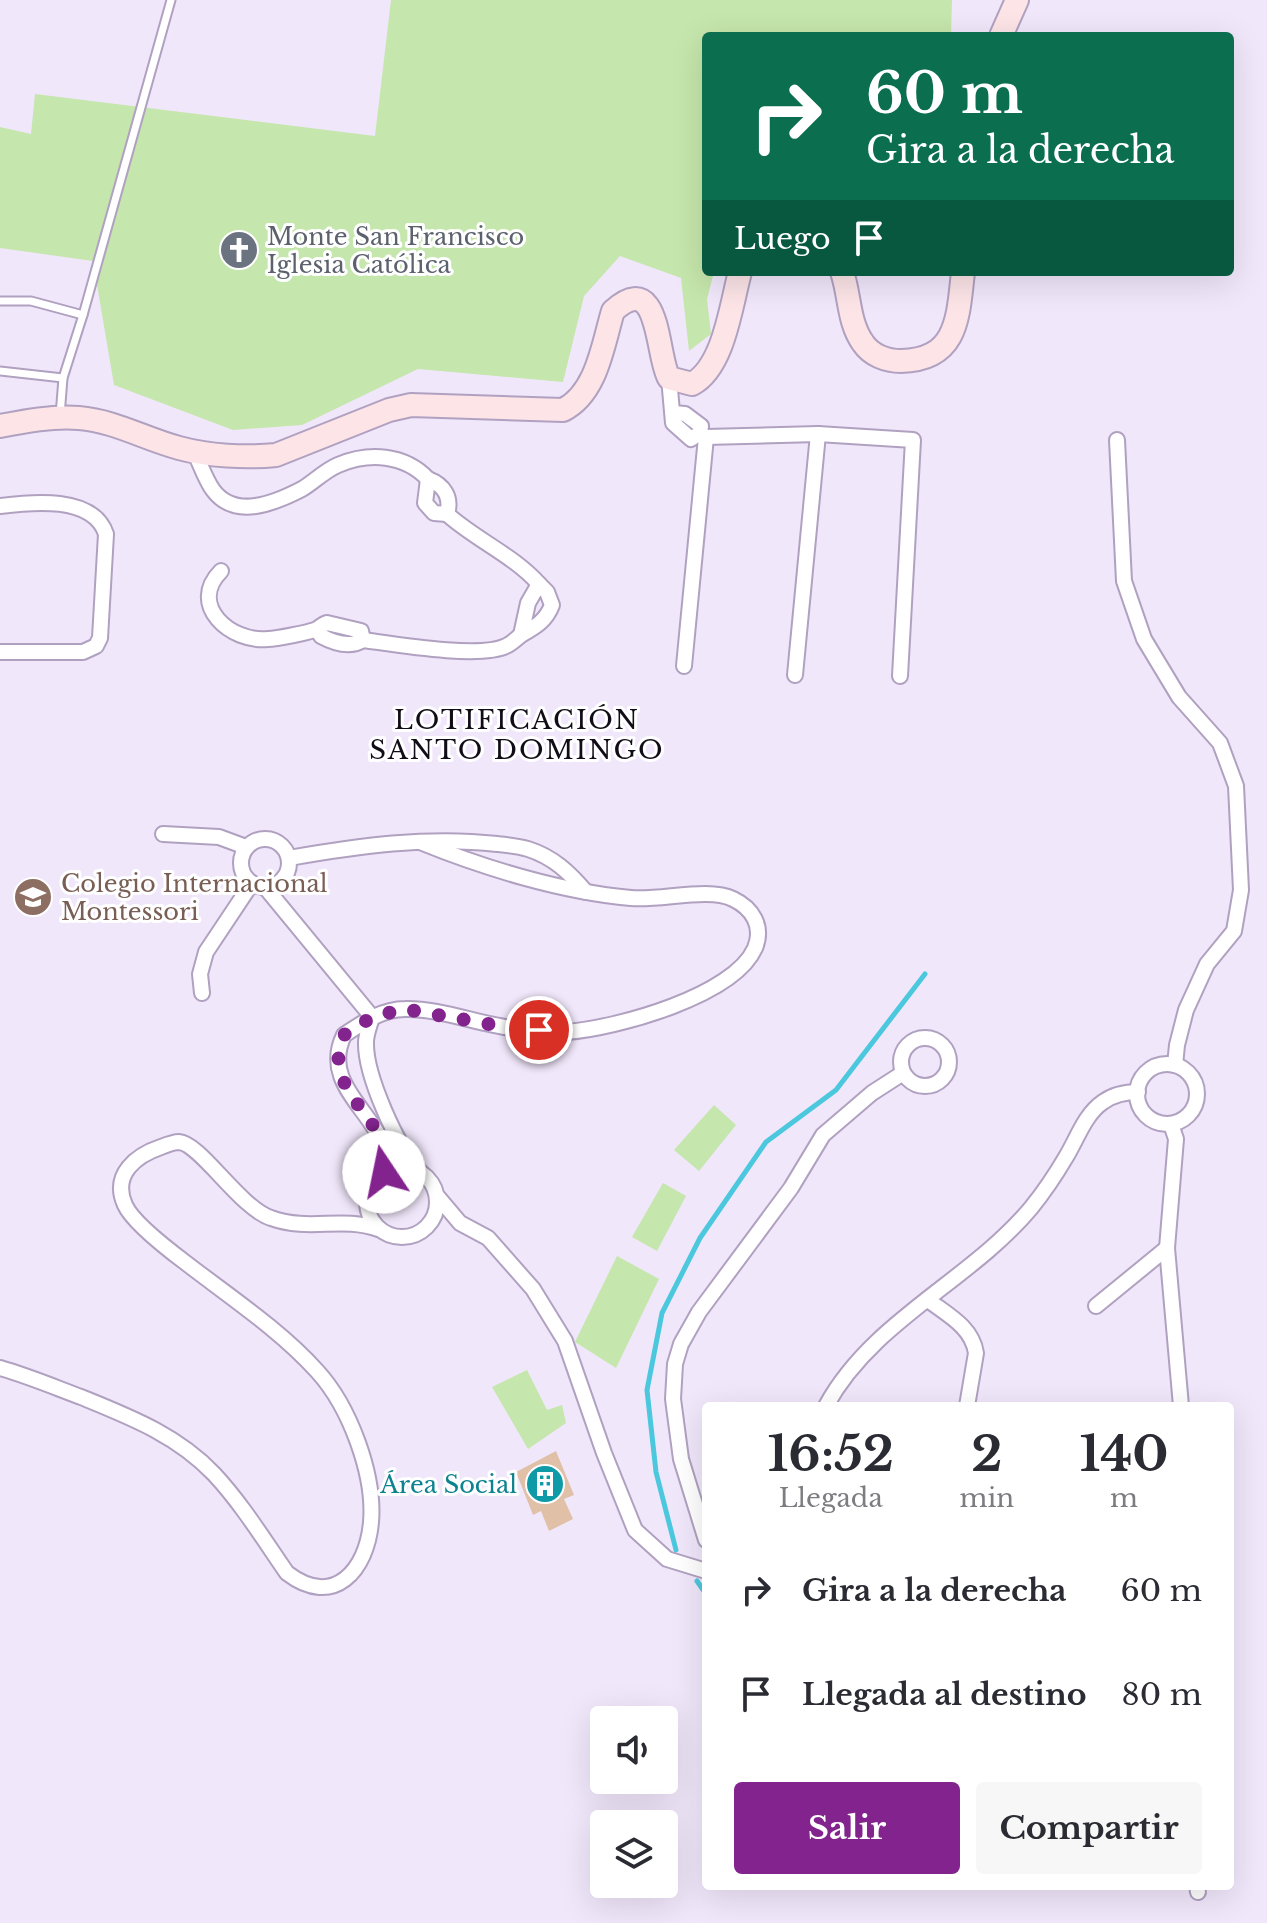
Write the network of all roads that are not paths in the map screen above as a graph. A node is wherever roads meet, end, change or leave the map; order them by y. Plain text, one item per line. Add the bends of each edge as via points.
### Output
1 (171, 0) edge
2 (1017, 0) edge
3 (1003, 32) edge
4 (739, 276) edge
5 (843, 276) edge
6 (963, 276) edge
7 (0, 301) edge
8 (83, 315) junction
9 (0, 371) edge
10 (63, 378) junction
11 (669, 378) junction
12 (60, 418) junction
13 (0, 426) edge
14 (818, 434) junction
15 (703, 435) junction
16 (1117, 440) dead end
17 (194, 451) junction
18 (428, 479) junction
19 (0, 506) edge
20 (447, 514) junction
21 (221, 571) dead end
22 (539, 584) junction
23 (521, 635) junction
24 (0, 652) edge
25 (684, 666) dead end
26 (795, 675) dead end
27 (900, 676) dead end
28 (163, 834) dead end
29 (420, 842) junction
30 (246, 847) junction
31 (289, 858) junction
32 (259, 885) junction
33 (586, 892) junction
34 (202, 993) dead end
35 (372, 1017) junction
36 (1175, 1065) junction
37 (903, 1073) dead end
38 (1138, 1092) junction
39 (1171, 1124) junction
40 (419, 1170) junction
41 (384, 1172) junction
42 (368, 1195) junction
43 (438, 1197) junction
44 (460, 1223) junction
45 (332, 1224) junction
46 (430, 1224) junction
47 (378, 1229) junction
48 (1167, 1248) junction
49 (928, 1300) junction
50 (1096, 1306) dead end
51 (0, 1368) edge
52 (828, 1402) edge
53 (968, 1402) edge
54 (1181, 1402) edge
55 (702, 1527) edge
56 (702, 1570) edge

1 - 8 lane
2 - 3 main road
4 - 11 main road via 709,371 692,384
5 - 6 main road via 855,330 877,356 895,361 921,360 949,339 957,324
7 - 8 lane via 31,301
8 - 10 lane
9 - 10 lane
10 - 12 lane
11 - 15 street via 673,413 693,420
11 - 17 main road via 654,314 645,303 633,300 613,311 593,376 576,403 563,410 411,405 276,455
12 - 13 main road
12 - 17 main road via 100,421
14 - 15 street
14 - 26 street
14 - 27 street via 913,440
15 - 25 street
16 - 36 street via 1124,581 1144,639 1179,697 1220,743 1236,786 1241,890 1234,931 1207,964 1186,1010
17 - 18 street via 213,491 240,507 284,497 351,461 401,459
18 - 20 street via 448,496
18 - 20 street via 425,503 434,513
19 - 24 street via 57,502 94,518 106,534 96,646 83,652
20 - 22 street via 522,566
21 - 23 street via 212,581 208,600 223,626 249,637 266,640 317,629 321,636 353,645 363,640 434,650 494,650
22 - 23 street via 528,603
22 - 23 street via 552,605 540,624
28 - 30 street via 219,837
29 - 31 street
29 - 33 street
29 - 33 street via 525,848 554,861
30 - 31 street via 267,838 282,844
30 - 32 street via 240,862 246,878
31 - 32 street via 284,878 272,886
32 - 34 street via 206,952
32 - 35 street
33 - 35 street via 634,899 728,896 748,906 758,926 756,946 742,969 711,991 625,1020 567,1032 404,1009
35 - 40 street via 366,1042 380,1102
35 - 41 street via 344,1035 337,1059 348,1091 385,1149
36 - 38 street via 1147,1072
36 - 39 street via 1193,1079 1197,1096 1188,1116
37 - 55 street via 823,1135 681,1344 673,1399 681,1459
38 - 39 street via 1149,1118
38 - 49 street via 1121,1093 1092,1111 1032,1207 990,1251
39 - 48 street via 1176,1139
40 - 41 street via 395,1167
40 - 43 street
41 - 42 street
42 - 45 street
42 - 47 street via 368,1212
43 - 44 street
43 - 46 street
44 - 46 street
44 - 56 street via 488,1238 533,1289 565,1341 635,1530 667,1559
45 - 47 street
45 - 51 street via 303,1227 268,1218 238,1197 191,1146 179,1142 140,1155 122,1182 125,1205 154,1238 267,1326 318,1372 339,1404 366,1465 372,1513 363,1558 352,1574 335,1584 305,1584 287,1573 213,1473 181,1445 144,1423
46 - 47 street via 407,1238
48 - 50 street
48 - 54 street
49 - 52 street via 862,1356
49 - 53 street via 966,1330 974,1345

